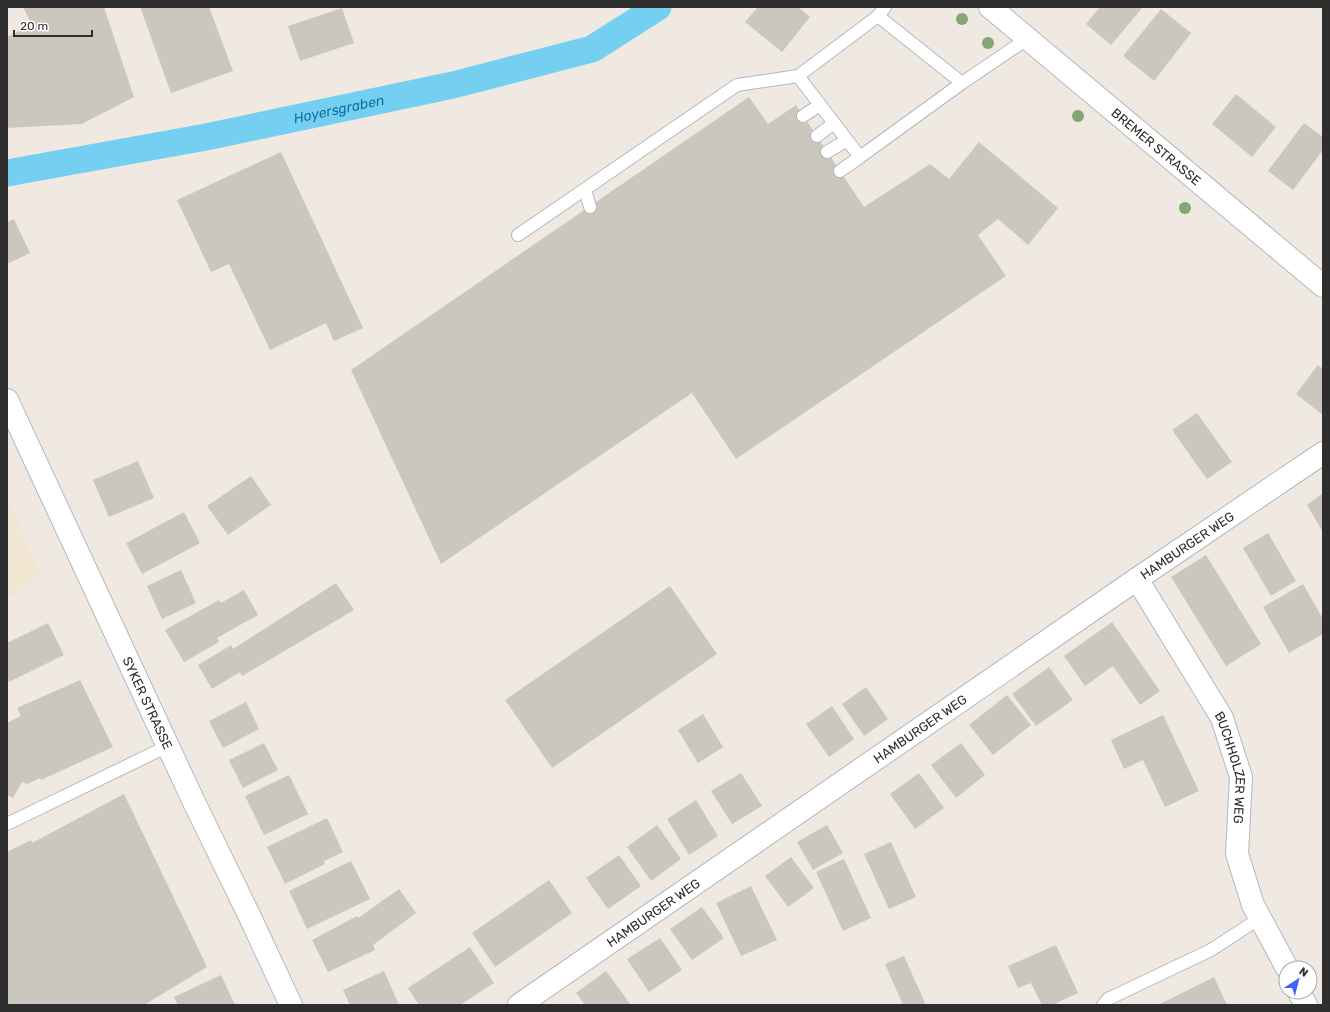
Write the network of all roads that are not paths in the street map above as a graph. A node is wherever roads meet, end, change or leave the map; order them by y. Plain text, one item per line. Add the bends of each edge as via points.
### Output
1 (990, 7) edge
2 (881, 12) edge
3 (1027, 38) junction
4 (798, 76) junction
5 (962, 83) junction
6 (820, 105) junction
7 (803, 116) dead end
8 (834, 123) junction
9 (817, 136) dead end
10 (847, 140) junction
11 (827, 152) dead end
12 (860, 157) junction
13 (840, 171) dead end
14 (585, 189) junction
15 (590, 207) dead end
16 (518, 234) dead end
17 (1323, 286) edge
18 (7, 400) edge
19 (1323, 453) edge
20 (1137, 579) junction
21 (168, 746) junction
22 (7, 824) edge
23 (1260, 918) junction
24 (1282, 960) edge
25 (291, 1005) edge
26 (519, 1005) edge
27 (1103, 1005) edge

1 - 3 street, BREMER STRASSE
2 - 4 lane
2 - 5 lane
3 - 5 lane
3 - 17 street, BREMER STRASSE
4 - 6 lane
4 - 14 lane via 737,85
5 - 12 lane
6 - 7 lane
6 - 8 lane
8 - 9 lane
8 - 10 lane
10 - 11 lane
10 - 12 lane
12 - 13 lane
14 - 15 lane
14 - 16 lane
18 - 21 street, SYKER STRASSE
19 - 20 street, HAMBURGER WEG
20 - 23 street, BUCHHOLZER WEG via 1222,718 1241,777 1237,854 1253,905
20 - 26 street, HAMBURGER WEG
21 - 22 lane
21 - 25 street, SYKER STRASSE
23 - 24 street, BUCHHOLZER WEG
23 - 27 lane via 1211,950 1108,1000

